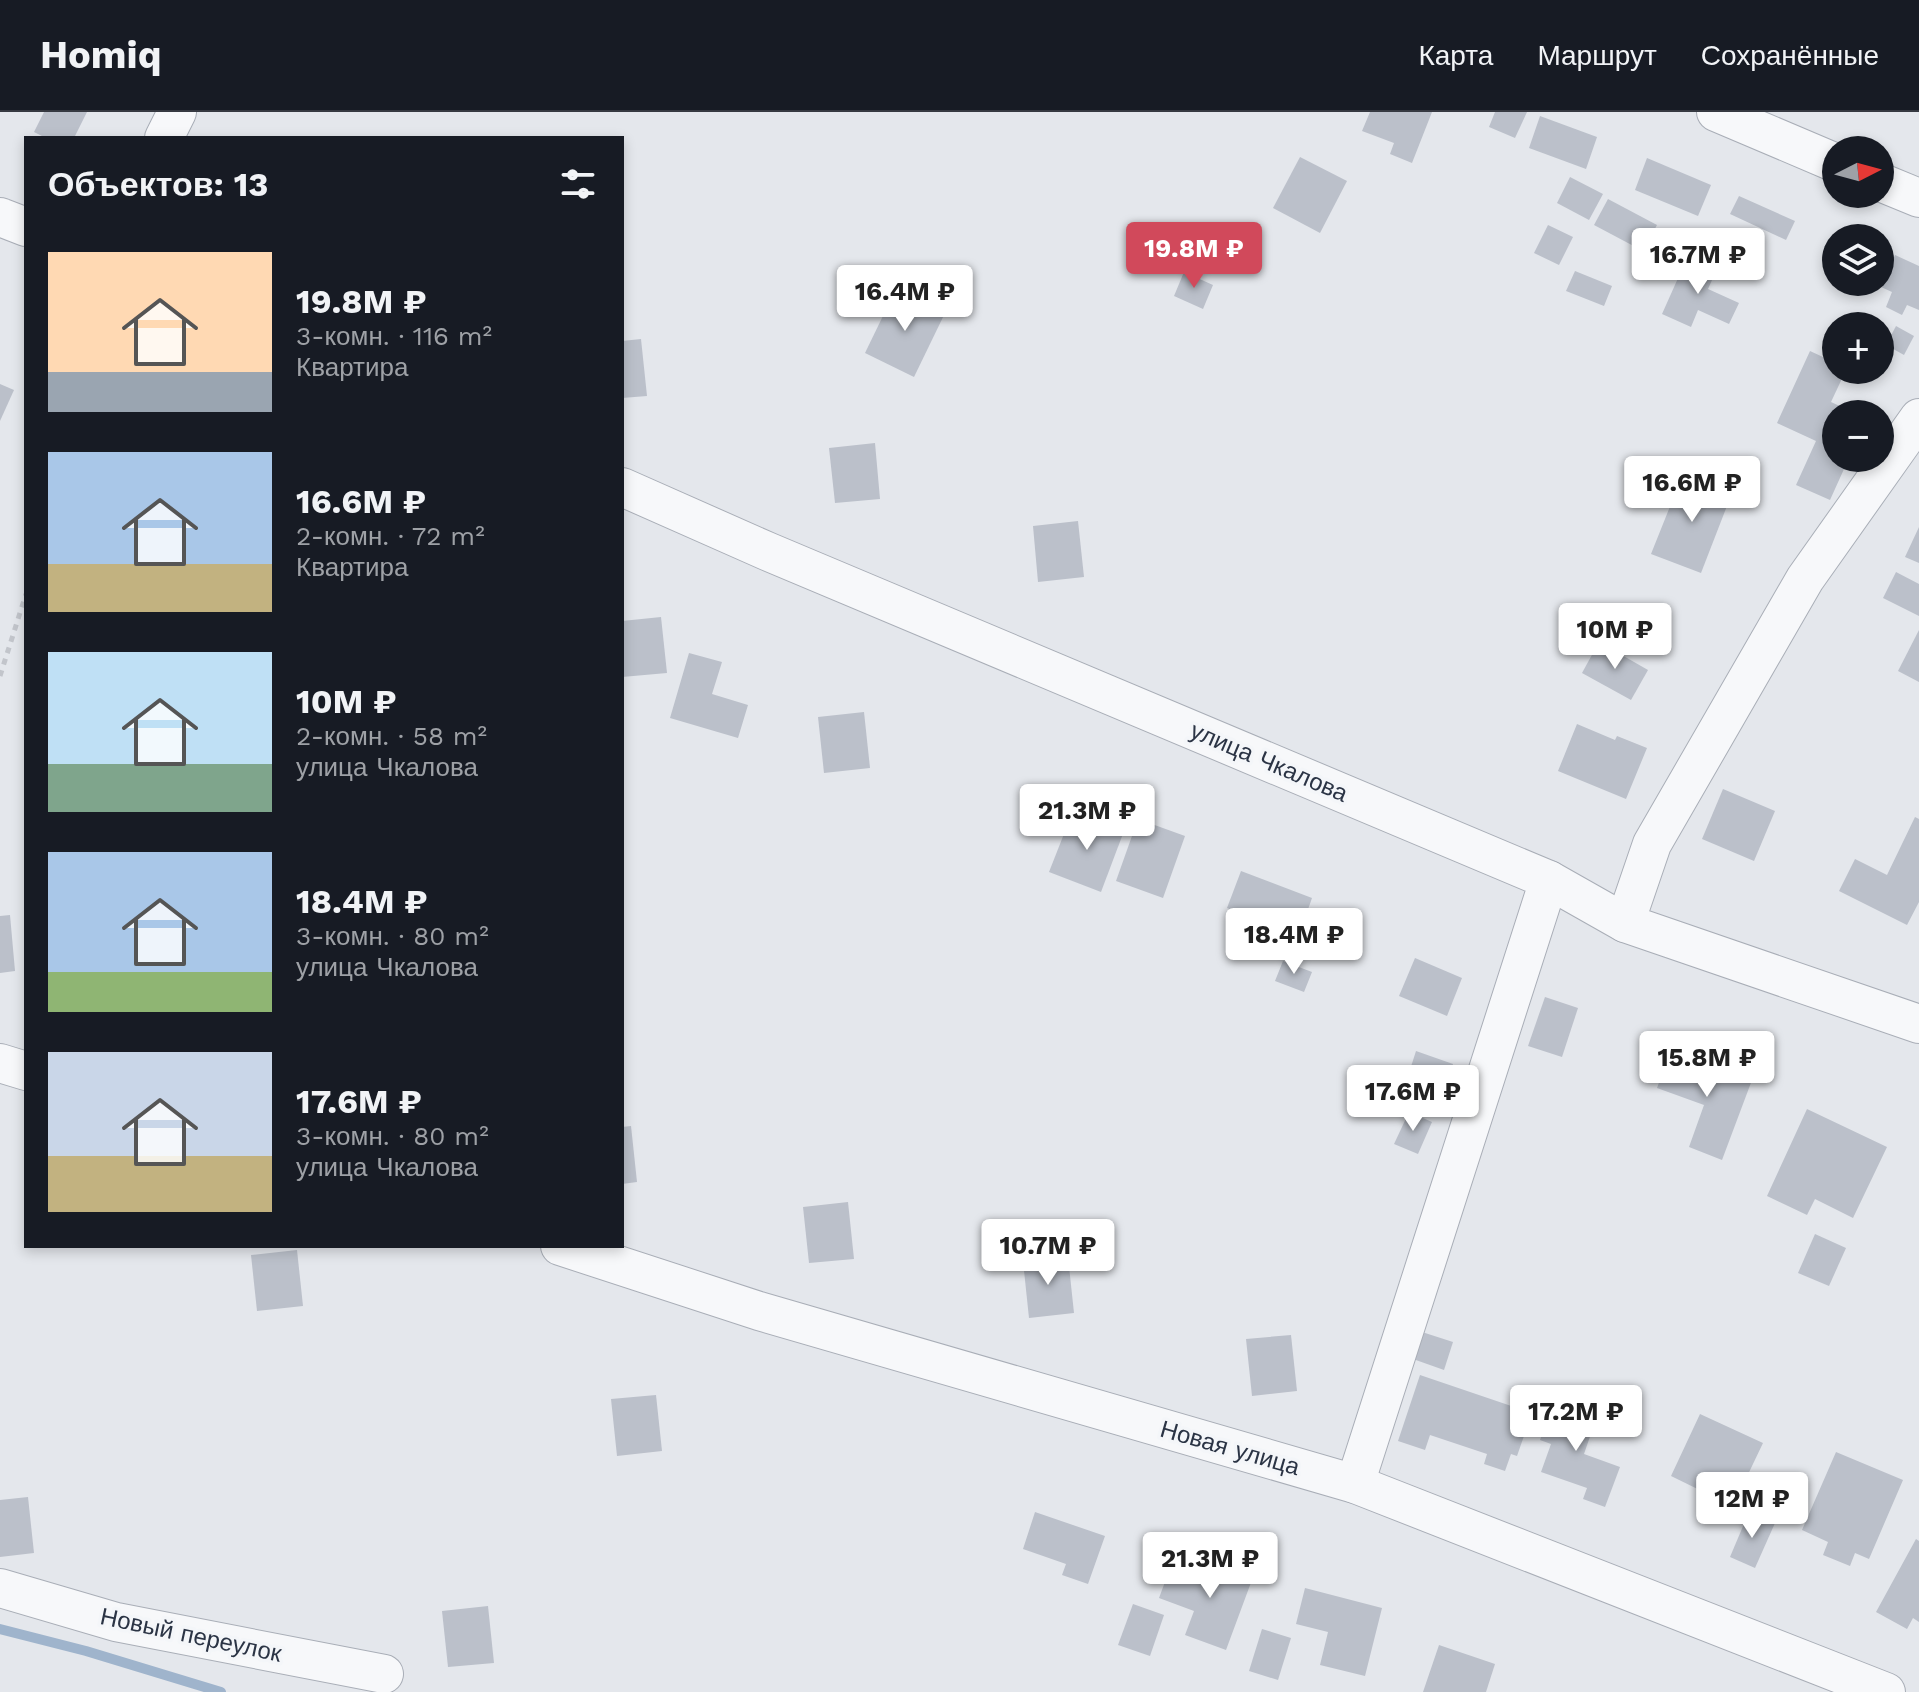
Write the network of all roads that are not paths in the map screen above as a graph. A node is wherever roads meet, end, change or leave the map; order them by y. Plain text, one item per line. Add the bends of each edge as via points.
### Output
1 (177, 112) edge
2 (1716, 112) edge
3 (165, 136) edge
4 (1822, 157) edge
5 (1894, 188) edge
6 (1919, 198) edge
7 (0, 217) edge
8 (24, 226) edge
9 (1919, 418) edge
10 (624, 488) edge
11 (1549, 880) junction
12 (1625, 923) junction
13 (1919, 1024) edge
14 (0, 1063) edge
15 (24, 1070) edge
16 (566, 1248) edge
17 (1355, 1484) junction
18 (0, 1588) edge
19 (384, 1674) dead end
20 (1886, 1692) edge

1 - 3 street
2 - 4 street
5 - 6 street
7 - 8 street
9 - 12 street via 1805,579 1652,844
10 - 11 street, улица Чкалова
11 - 12 street, улица Чкалова
11 - 17 street
12 - 13 street, улица Чкалова
14 - 15 street
16 - 17 street, Новая улица via 759,1311
17 - 20 street, Новая улица
18 - 19 street, Новый переулок via 116,1622

